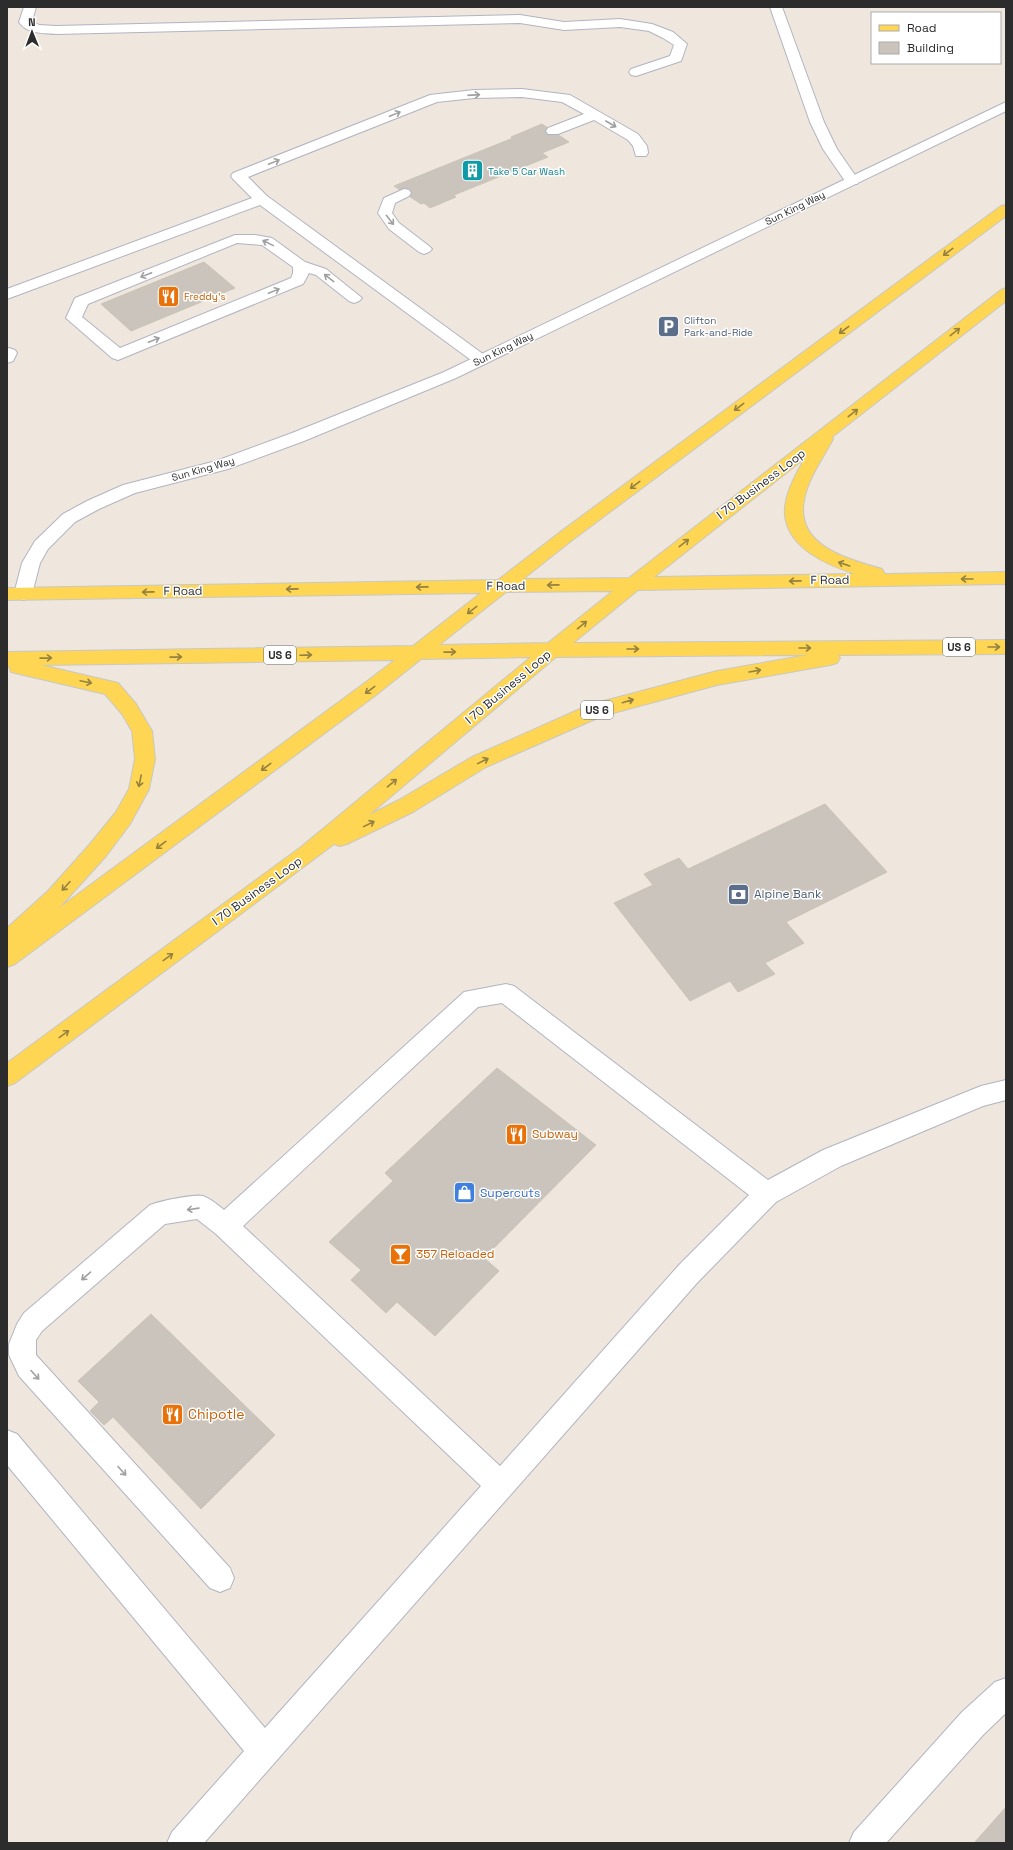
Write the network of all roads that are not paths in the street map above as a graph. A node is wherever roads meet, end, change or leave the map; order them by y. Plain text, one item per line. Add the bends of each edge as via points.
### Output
1 (30, 7) edge
2 (776, 7) edge
3 (506, 13) edge
4 (636, 72) dead end
5 (1006, 106) edge
6 (595, 115) junction
7 (553, 131) dead end
8 (641, 153) dead end
9 (852, 181) junction
10 (404, 193) dead end
11 (262, 199) junction
12 (1006, 209) edge
13 (424, 249) dead end
14 (300, 265) junction
15 (86, 281) junction
16 (1006, 293) edge
17 (7, 294) edge
18 (354, 298) dead end
19 (481, 360) junction
20 (829, 432) junction
21 (1006, 578) edge
22 (909, 579) junction
23 (633, 584) junction
24 (503, 586) junction
25 (15, 594) edge
26 (1006, 647) edge
27 (913, 648) junction
28 (552, 650) junction
29 (418, 652) junction
30 (7, 659) edge
31 (7, 665) edge
32 (309, 853) junction
33 (7, 942) edge
34 (7, 958) edge
35 (7, 1076) edge
36 (1006, 1090) edge
37 (767, 1194) junction
38 (225, 1226) junction
39 (7, 1444) edge
40 (500, 1486) junction
41 (220, 1578) dead end
42 (1006, 1694) edge
43 (265, 1752) junction
44 (183, 1843) edge
45 (865, 1843) edge

1 - 3 street via 24,22 36,29 56,30
2 - 9 street via 816,122 830,149
3 - 4 street via 520,19 564,26 620,23 652,28 681,44 676,58
5 - 9 street, Sun King Way
6 - 7 street
6 -> 8 street via 633,137 640,146
11 -> 6 street via 238,176 435,98 522,93 565,98
9 - 19 street, Sun King Way
10 -> 13 street via 389,201 385,213 394,226
11 - 15 street
11 - 19 street
12 -> 24 main road
14 -> 15 street via 267,241 234,239
15 -> 14 street via 74,318 118,355 298,281
18 -> 14 street via 321,272
15 - 17 street
20 -> 16 main road, I 70 Business Loop
19 - 25 street, Sun King Way via 298,437 222,465 129,489 93,505 69,518 41,545
22 -> 20 main road via 867,572 830,559 804,539 793,521 794,500
23 -> 20 main road, I 70 Business Loop
21 -> 22 main road, F Road
22 -> 23 main road, F Road
23 -> 24 main road, F Road
28 -> 23 main road, I 70 Business Loop
24 -> 25 main road, F Road
24 -> 29 main road
27 -> 26 main road, US 6
28 -> 27 main road, US 6
32 -> 27 main road, US 6 via 406,806 479,762 596,710 717,678 843,656
29 -> 28 main road, US 6
32 -> 28 main road, I 70 Business Loop
30 -> 29 main road, US 6
29 -> 34 main road
31 -> 33 main road via 111,688 142,731 145,759 139,789 123,818 56,897
35 -> 32 main road, I 70 Business Loop
36 - 37 street via 980,1096 845,1152
37 - 38 street via 506,993 472,999
37 - 40 street via 688,1274
38 - 40 street
38 -> 41 street via 201,1207 159,1213 33,1322 25,1334 22,1346 22,1358 28,1367
39 - 43 street
40 - 43 street
42 - 45 street via 973,1723
43 - 44 street

